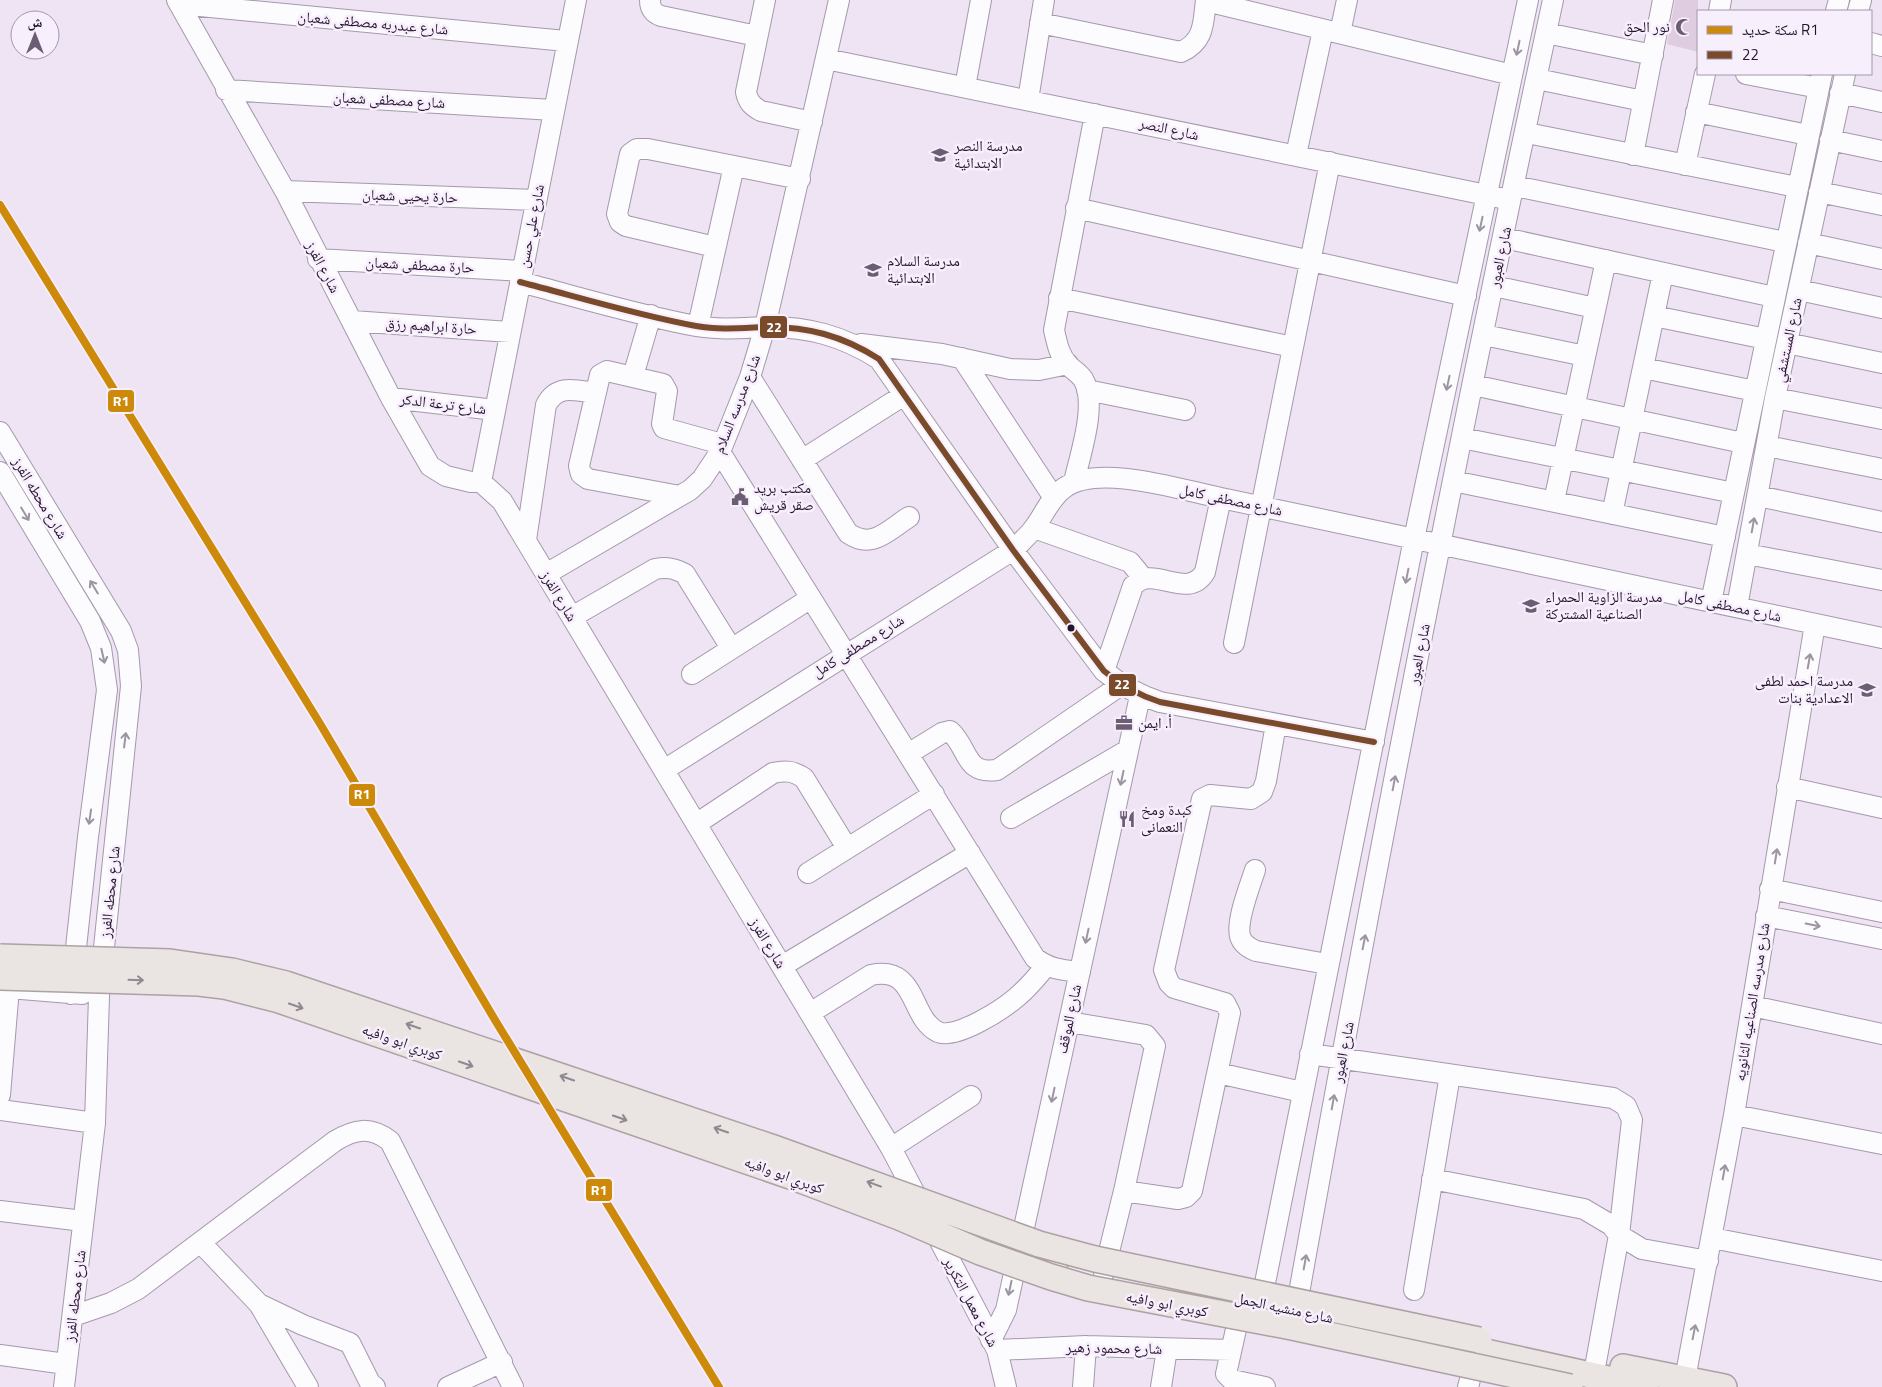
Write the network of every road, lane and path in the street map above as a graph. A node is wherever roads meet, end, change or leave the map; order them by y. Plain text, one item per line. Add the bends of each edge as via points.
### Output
1 (576, 0) edge
2 (650, 0) edge
3 (765, 0) edge
4 (839, 0) edge
5 (981, 0) edge
6 (1044, 0) edge
7 (1206, 0) edge
8 (1347, 0) edge
9 (1528, 0) edge
10 (1553, 0) edge
11 (1662, 0) edge
12 (178, 2) edge
13 (1040, 23) junction
14 (1332, 31) junction
15 (1546, 34) junction
16 (757, 36) junction
17 (566, 41) junction
18 (1653, 55) junction
19 (826, 59) junction
20 (1512, 75) junction
21 (1705, 75) edge
22 (1757, 75) edge
23 (1845, 75) edge
24 (1537, 79) junction
25 (1821, 81) edge
26 (965, 87) junction
27 (226, 90) junction
28 (1840, 93) junction
29 (1028, 100) junction
30 (1643, 101) junction
31 (1882, 102) edge
32 (553, 110) junction
33 (1696, 112) junction
34 (1094, 114) junction
35 (812, 122) junction
36 (1526, 133) junction
37 (1808, 135) junction
38 (1830, 140) junction
39 (1882, 151) edge
40 (1296, 155) junction
41 (1633, 155) junction
42 (1330, 162) junction
43 (1685, 165) junction
44 (734, 166) junction
45 (800, 179) junction
46 (1797, 187) junction
47 (285, 191) junction
48 (1819, 192) junction
49 (1514, 193) junction
50 (1488, 195) junction
51 (536, 200) junction
52 (1882, 205) edge
53 (1076, 208) junction
54 (1504, 238) junction
55 (1785, 242) junction
56 (1808, 243) junction
57 (715, 247) junction
58 (318, 259) junction
59 (1882, 259) edge
60 (1606, 260) junction
61 (1311, 261) junction
62 (1664, 273) junction
63 (521, 276) junction
64 (1494, 286) junction
65 (1799, 290) junction
66 (1466, 296) junction
67 (1774, 297) junction
68 (1059, 298) junction
69 (1595, 308) junction
70 (1882, 308) edge
71 (651, 315) junction
72 (1654, 316) junction
73 (352, 321) junction
74 (698, 326) junction
75 (765, 327) junction
76 (510, 332) junction
77 (1484, 335) junction
78 (1766, 339) junction
79 (854, 343) junction
80 (1787, 343) junction
81 (1293, 347) junction
82 (1584, 356) junction
83 (962, 358) junction
84 (1882, 363) edge
85 (1068, 364) junction
86 (1643, 368) junction
87 (633, 376) junction
88 (750, 377) junction
89 (1473, 385) junction
90 (1087, 390) junction
91 (1755, 391) junction
92 (595, 393) junction
93 (904, 395) junction
94 (391, 398) junction
95 (1775, 398) junction
96 (1574, 407) junction
97 (495, 410) junction
98 (1185, 410) dead end
99 (1632, 419) junction
100 (1882, 419) edge
101 (2, 438) edge
102 (1462, 438) junction
103 (1743, 443) junction
104 (1767, 446) junction
105 (721, 448) junction
106 (1563, 458) junction
107 (802, 460) junction
108 (1882, 469) edge
109 (1621, 470) junction
110 (0, 472) edge
111 (1453, 481) junction
112 (481, 482) junction
113 (1074, 482) junction
114 (1734, 493) junction
115 (680, 496) junction
116 (1758, 496) junction
117 (1054, 498) junction
118 (1221, 498) junction
119 (1554, 502) junction
120 (1262, 506) junction
121 (1612, 514) junction
122 (909, 517) dead end
123 (1882, 522) edge
124 (1034, 528) junction
125 (1725, 537) junction
126 (1414, 538) junction
127 (526, 540) junction
128 (1441, 544) junction
129 (1013, 550) junction
130 (1747, 554) junction
131 (546, 574) junction
132 (1141, 580) junction
133 (1882, 580) edge
134 (811, 598) junction
135 (1711, 602) junction
136 (1737, 607) junction
137 (572, 617) junction
138 (1815, 624) junction
139 (1882, 638) edge
140 (1234, 643) dead end
141 (731, 648) junction
142 (846, 654) junction
143 (1104, 671) junction
144 (692, 674) dead end
145 (1121, 685) junction
146 (1140, 696) junction
147 (1276, 724) junction
148 (1374, 742) junction
149 (1128, 750) junction
150 (908, 754) junction
151 (98, 760) junction
152 (122, 763) junction
153 (664, 770) junction
154 (1788, 786) junction
155 (934, 794) junction
156 (1882, 808) edge
157 (1011, 818) dead end
158 (696, 824) junction
159 (847, 848) junction
160 (970, 853) junction
161 (1255, 870) dead end
162 (808, 873) dead end
163 (1770, 888) junction
164 (1882, 912) edge
165 (1766, 916) junction
166 (1882, 939) edge
167 (0, 957) edge
168 (1327, 964) junction
169 (782, 966) junction
170 (1046, 966) junction
171 (1080, 972) junction
172 (3, 984) edge
173 (71, 994) junction
174 (99, 996) junction
175 (1752, 1006) junction
176 (810, 1013) junction
177 (1069, 1022) junction
178 (1882, 1034) edge
179 (1310, 1054) junction
180 (1341, 1058) junction
181 (1218, 1073) junction
182 (1450, 1075) junction
183 (1302, 1092) junction
184 (0, 1095) edge
185 (971, 1096) dead end
186 (0, 1110) edge
187 (1734, 1115) junction
188 (95, 1123) junction
189 (1882, 1144) edge
190 (891, 1148) junction
191 (1432, 1179) junction
192 (1124, 1191) junction
193 (0, 1211) edge
194 (927, 1219) junction
195 (83, 1221) junction
196 (1619, 1235) junction
197 (1712, 1238) junction
198 (201, 1243) junction
199 (1019, 1250) junction
200 (1708, 1261) junction
201 (1882, 1271) edge
202 (1104, 1272) junction
203 (1414, 1290) dead end
204 (1252, 1300) junction
205 (259, 1304) junction
206 (1296, 1310) junction
207 (73, 1316) junction
208 (994, 1345) junction
209 (1086, 1346) junction
210 (1479, 1346) junction
211 (1167, 1349) junction
212 (1231, 1350) junction
213 (0, 1355) edge
214 (502, 1362) junction
215 (1596, 1362) junction
216 (66, 1364) junction
217 (1685, 1379) junction
218 (64, 1387) edge
219 (308, 1387) edge
220 (375, 1387) edge
221 (448, 1387) edge
222 (513, 1387) edge
223 (1006, 1387) edge
224 (1083, 1387) edge
225 (1161, 1387) edge
226 (1265, 1387) edge
227 (1468, 1387) edge
228 (1570, 1387) edge
229 (1645, 1387) edge
230 (1724, 1387) edge

1 - 17 street, شارع علي حسن
2 - 16 street via 654,14
3 - 16 street
4 - 19 street, شارع مدرسه السلام
5 - 26 street
6 - 13 street
7 - 13 street via 1200,36 1193,46 1182,52
7 - 14 street
8 - 14 street
9 -> 20 street, شارع العبور
10 - 15 street, شارع العبور
11 - 18 street
12 - 17 street, شارع عبدربه مصطفى شعبان
12 - 27 street, شارع الفرز
13 - 29 street
14 - 20 street
14 - 40 street
15 - 18 street
15 - 24 street, شارع العبور
16 - 35 street via 746,92 748,100 760,111
17 - 32 street, شارع علي حسن
18 - 30 street
19 - 26 street, شارع النصر
19 - 35 street, شارع مدرسه السلام
20 - 50 street, شارع العبور
21 - 33 street
22 - 25 street
23 - 28 street, شارع المستشفي
24 - 30 street
24 - 36 street, شارع العبور
25 - 37 street, شارع المستشفي
26 - 29 street, شارع النصر
27 - 32 street, شارع مصطفى شعبان
27 - 47 street, شارع الفرز
28 - 31 street
28 - 38 street, شارع المستشفي
29 - 34 street, شارع النصر
30 - 41 street
32 - 51 street, شارع علي حسن
33 - 37 street
33 - 43 street
34 - 40 street, شارع النصر
34 - 53 street
35 - 45 street, شارع مدرسه السلام
36 - 41 street
36 - 49 street, شارع العبور
37 - 46 street, شارع المستشفي
38 - 39 street
38 - 48 street, شارع المستشفي
40 - 42 street, شارع النصر
41 - 43 street
42 - 50 street, شارع النصر
42 - 61 street
43 - 46 street
44 - 45 street
44 - 57 street
44 - 57 street via 648,149 636,149 627,161 617,214 620,222
45 - 75 street, شارع مدرسه السلام
46 - 55 street, شارع المستشفي
47 - 51 street, حارة يحيى شعبان
47 - 58 street, شارع الفرز
48 - 52 street
48 - 56 street, شارع المستشفي
49 - 50 street, شارع النصر
49 - 54 street, شارع العبور
49 - 55 street, شارع النصر
50 -> 66 street, شارع العبور
51 - 63 street, شارع علي حسن
53 - 61 street
53 - 68 street
54 - 60 street
54 - 64 street, شارع العبور
55 - 67 street, شارع المستشفي
56 - 59 street
56 - 65 street, شارع المستشفي
57 - 74 street
58 - 63 street, حارة مصطفى شعبان
58 - 73 street, شارع الفرز
60 - 62 street
60 - 69 street
61 - 66 street
61 - 81 street
62 - 67 street
62 - 72 street
63 - 71 street, حارة مصطفى شعبان
63 - 76 street, شارع علي حسن
64 - 69 street
64 - 77 street, شارع العبور
65 - 70 street
65 - 80 street, شارع المستشفي
66 -> 126 street, شارع العبور
67 - 78 street, شارع المستشفي
68 - 81 street
68 - 85 street via 1054,330 1058,349
69 - 82 street
71 - 74 street, حارة مصطفى شعبان
71 - 87 street
72 - 78 street
72 - 86 street
73 - 76 street, حارة ابراهيم رزق
73 - 94 street, شارع الفرز
74 - 75 street, حارة مصطفى شعبان via 730,330
75 - 79 street, حارة مصطفى شعبان via 827,333
75 - 88 street, شارع مدرسه السلام
76 - 97 street, شارع علي حسن
77 - 82 street
77 - 89 street, شارع العبور
78 - 91 street, شارع المستشفي
79 - 83 street
79 - 93 street via 879,359
80 - 84 street
80 - 95 street, شارع المستشفي
81 - 120 street
82 - 96 street
83 - 85 street via 1010,369 1039,370
83 - 117 street
85 - 90 street via 1082,378
86 - 91 street
86 - 99 street
87 - 92 street via 603,372
87 - 105 street via 659,382 666,387 664,428
88 - 105 street, شارع مدرسه السلام
88 - 107 street
89 - 96 street
89 - 102 street, شارع العبور
90 - 98 street
90 - 113 street via 1089,409
91 - 103 street, شارع المستشفي
92 - 115 street via 579,466 581,474 588,479
92 - 127 street via 558,391 546,405
93 - 107 street
93 - 129 street
94 - 97 street, شارع ترعة الدكر
94 - 112 street, شارع الفرز via 430,466 446,476
95 - 100 street
95 - 104 street, شارع المستشفي
96 - 99 street
96 - 106 street
97 - 112 street, شارع علي حسن
99 - 103 street
99 - 109 street
152 -> 101 street, شارع محطه الفرز via 130,686 128,650 122,631
102 - 106 street
102 - 111 street, شارع العبور
103 - 114 street, شارع المستشفي
104 - 108 street
104 - 116 street, شارع المستشفي
105 - 115 street, شارع مدرسه السلام via 702,479
105 - 134 street
106 - 109 street
106 - 119 street
107 - 122 street via 848,533 858,540 871,541
109 - 114 street
109 - 121 street
110 -> 151 street, شارع محطه الفرز via 98,635 107,690
111 - 119 street
111 - 128 street, شارع العبور
112 - 127 street, شارع الفرز via 502,501
113 - 117 street, شارع مصطفى كامل
113 - 118 street, شارع مصطفى كامل via 1089,477 1119,478
114 - 125 street, شارع المستشفي
115 - 131 street, شارع مدرسه السلام
116 - 123 street
130 -> 116 street, شارع المستشفي
117 - 124 street, شارع مصطفى كامل
118 - 120 street, شارع مصطفى كامل
118 - 132 street via 1202,577 1184,585
119 - 121 street
120 - 126 street, شارع مصطفى كامل
120 - 140 street
121 - 125 street
124 - 129 street, شارع مصطفى كامل
124 - 132 street via 1130,562
125 - 135 street, شارع المستشفي
126 - 128 street, شارع مصطفى كامل
126 -> 148 street, شارع العبور
127 - 131 street, شارع الفرز
128 - 135 street, شارع مصطفى كامل
180 -> 128 street, شارع العبور
129 - 142 street, شارع مصطفى كامل
129 - 143 street
130 - 133 street
130 - 136 street, شارع المستشفي
131 - 137 street, شارع الفرز
132 - 143 street via 1133,586
134 - 141 street
134 - 142 street
135 - 136 street, شارع مصطفى كامل
136 - 138 street, شارع مصطفى كامل
137 - 141 street via 655,569 676,569 685,574
137 - 153 street, شارع الفرز
138 - 139 street, شارع مصطفى كامل
154 -> 138 street, شارع مدرسه الصناعيه الثانويه
141 - 144 street
142 - 150 street
142 - 153 street, شارع مصطفى كامل
143 - 145 street
145 - 146 street
145 - 150 street via 996,770 972,766 950,731 942,732
146 - 147 street
146 - 149 street, شارع الموقف
147 - 148 street
147 - 181 street via 1262,792 1251,799 1210,794 1202,799 1164,970 1174,988 1219,1001 1229,1008 1230,1019
148 - 168 street, شارع العبور
149 - 157 street
149 -> 171 street, شارع الموقف
150 - 155 street
151 - 152 street
151 -> 173 street, شارع محطه الفرز
152 - 174 street, شارع محطه الفرز
153 - 158 street, شارع الفرز
154 - 156 street
163 -> 154 street, شارع مدرسه الصناعيه الثانويه
155 - 159 street
155 - 160 street
158 - 159 street via 774,773 784,770 804,778
158 - 169 street, شارع الفرز
159 - 162 street
160 - 169 street
160 - 170 street via 1035,958
161 - 168 street via 1240,926 1240,937 1246,946 1256,951
163 - 164 street
163 - 165 street, شارع مدرسه الصناعيه الثانويه
165 -> 166 street
165 - 175 street, شارع مدرسه الصناعيه الثانويه
210 -> 167 main road, كوبري ابو وافيه, bridge via 1039,1244 771,1147 286,984 209,966 170,962
168 - 179 street, شارع العبور
169 - 176 street, شارع الفرز
170 - 171 street
170 - 176 street via 1016,998 960,1032 949,1035 930,1026 901,980 892,974 871,975
171 - 177 street, شارع الموقف
172 - 173 street
172 - 184 street
172 -> 228 main road, كوبري ابو وافيه, bridge via 199,983 279,1000 790,1176 997,1259 1079,1286
173 - 174 street
174 - 188 street, شارع محطه الفرز
175 - 178 street
175 - 187 street, شارع مدرسه الصناعيه الثانويه
176 - 190 street, شارع الفرز
177 - 192 street via 1146,1035 1155,1046
177 -> 199 street, شارع الموقف
179 - 180 street
179 - 183 street, شارع العبور
180 - 182 street
206 -> 180 street, شارع العبور
181 - 183 street
181 - 192 street via 1192,1191 1178,1199
182 - 191 street
182 - 196 street via 1613,1098 1626,1106 1632,1120
183 - 204 street, شارع العبور
185 - 190 street
186 - 188 street
187 - 189 street
197 -> 187 street, شارع مدرسه الصناعيه الثانويه
188 - 195 street, شارع محطه الفرز
190 - 194 street, شارع الفرز
191 - 196 street via 1584,1210 1611,1225
191 - 203 street
192 - 202 street
193 - 195 street
194 - 199 main road, شارع منشيه الجمل
194 - 208 street, شارع معمل التكرير
195 - 207 street, شارع محطه الفرز
196 - 200 street via 1642,1249
196 - 215 street
197 - 200 street, شارع مدرسه الصناعيه الثانويه
197 - 201 street
198 - 205 street
198 - 207 street via 138,1289 111,1303
198 - 214 street via 335,1141 351,1132 367,1129 380,1134 390,1141
199 - 202 main road, شارع منشيه الجمل
199 -> 208 street, شارع الموقف via 1006,1310
217 -> 200 street, شارع مدرسه الصناعيه الثانويه
202 - 204 main road, شارع منشيه الجمل
204 - 206 main road, شارع منشيه الجمل
204 - 212 street, شارع العبور
205 - 219 street
205 - 220 street via 350,1343
206 - 210 main road, شارع منشيه الجمل
207 - 216 street, شارع محطه الفرز
208 - 209 street, شارع محمود زهير
208 - 223 street, شارع معمل التكرير
209 - 211 street, شارع محمود زهير
209 - 224 street
210 - 215 main road, شارع منشيه الجمل
210 - 227 street
210 - 229 main road, شارع منشيه الجمل
211 - 212 street, شارع محمود زهير
211 - 225 street
212 - 226 street, شارع العبور via 1227,1377
213 - 216 street
214 - 221 street
214 - 222 street
215 - 217 main road, شارع منشيه الجمل
216 - 218 street, شارع محطه الفرز
217 - 230 main road, شارع منشيه الجمل

